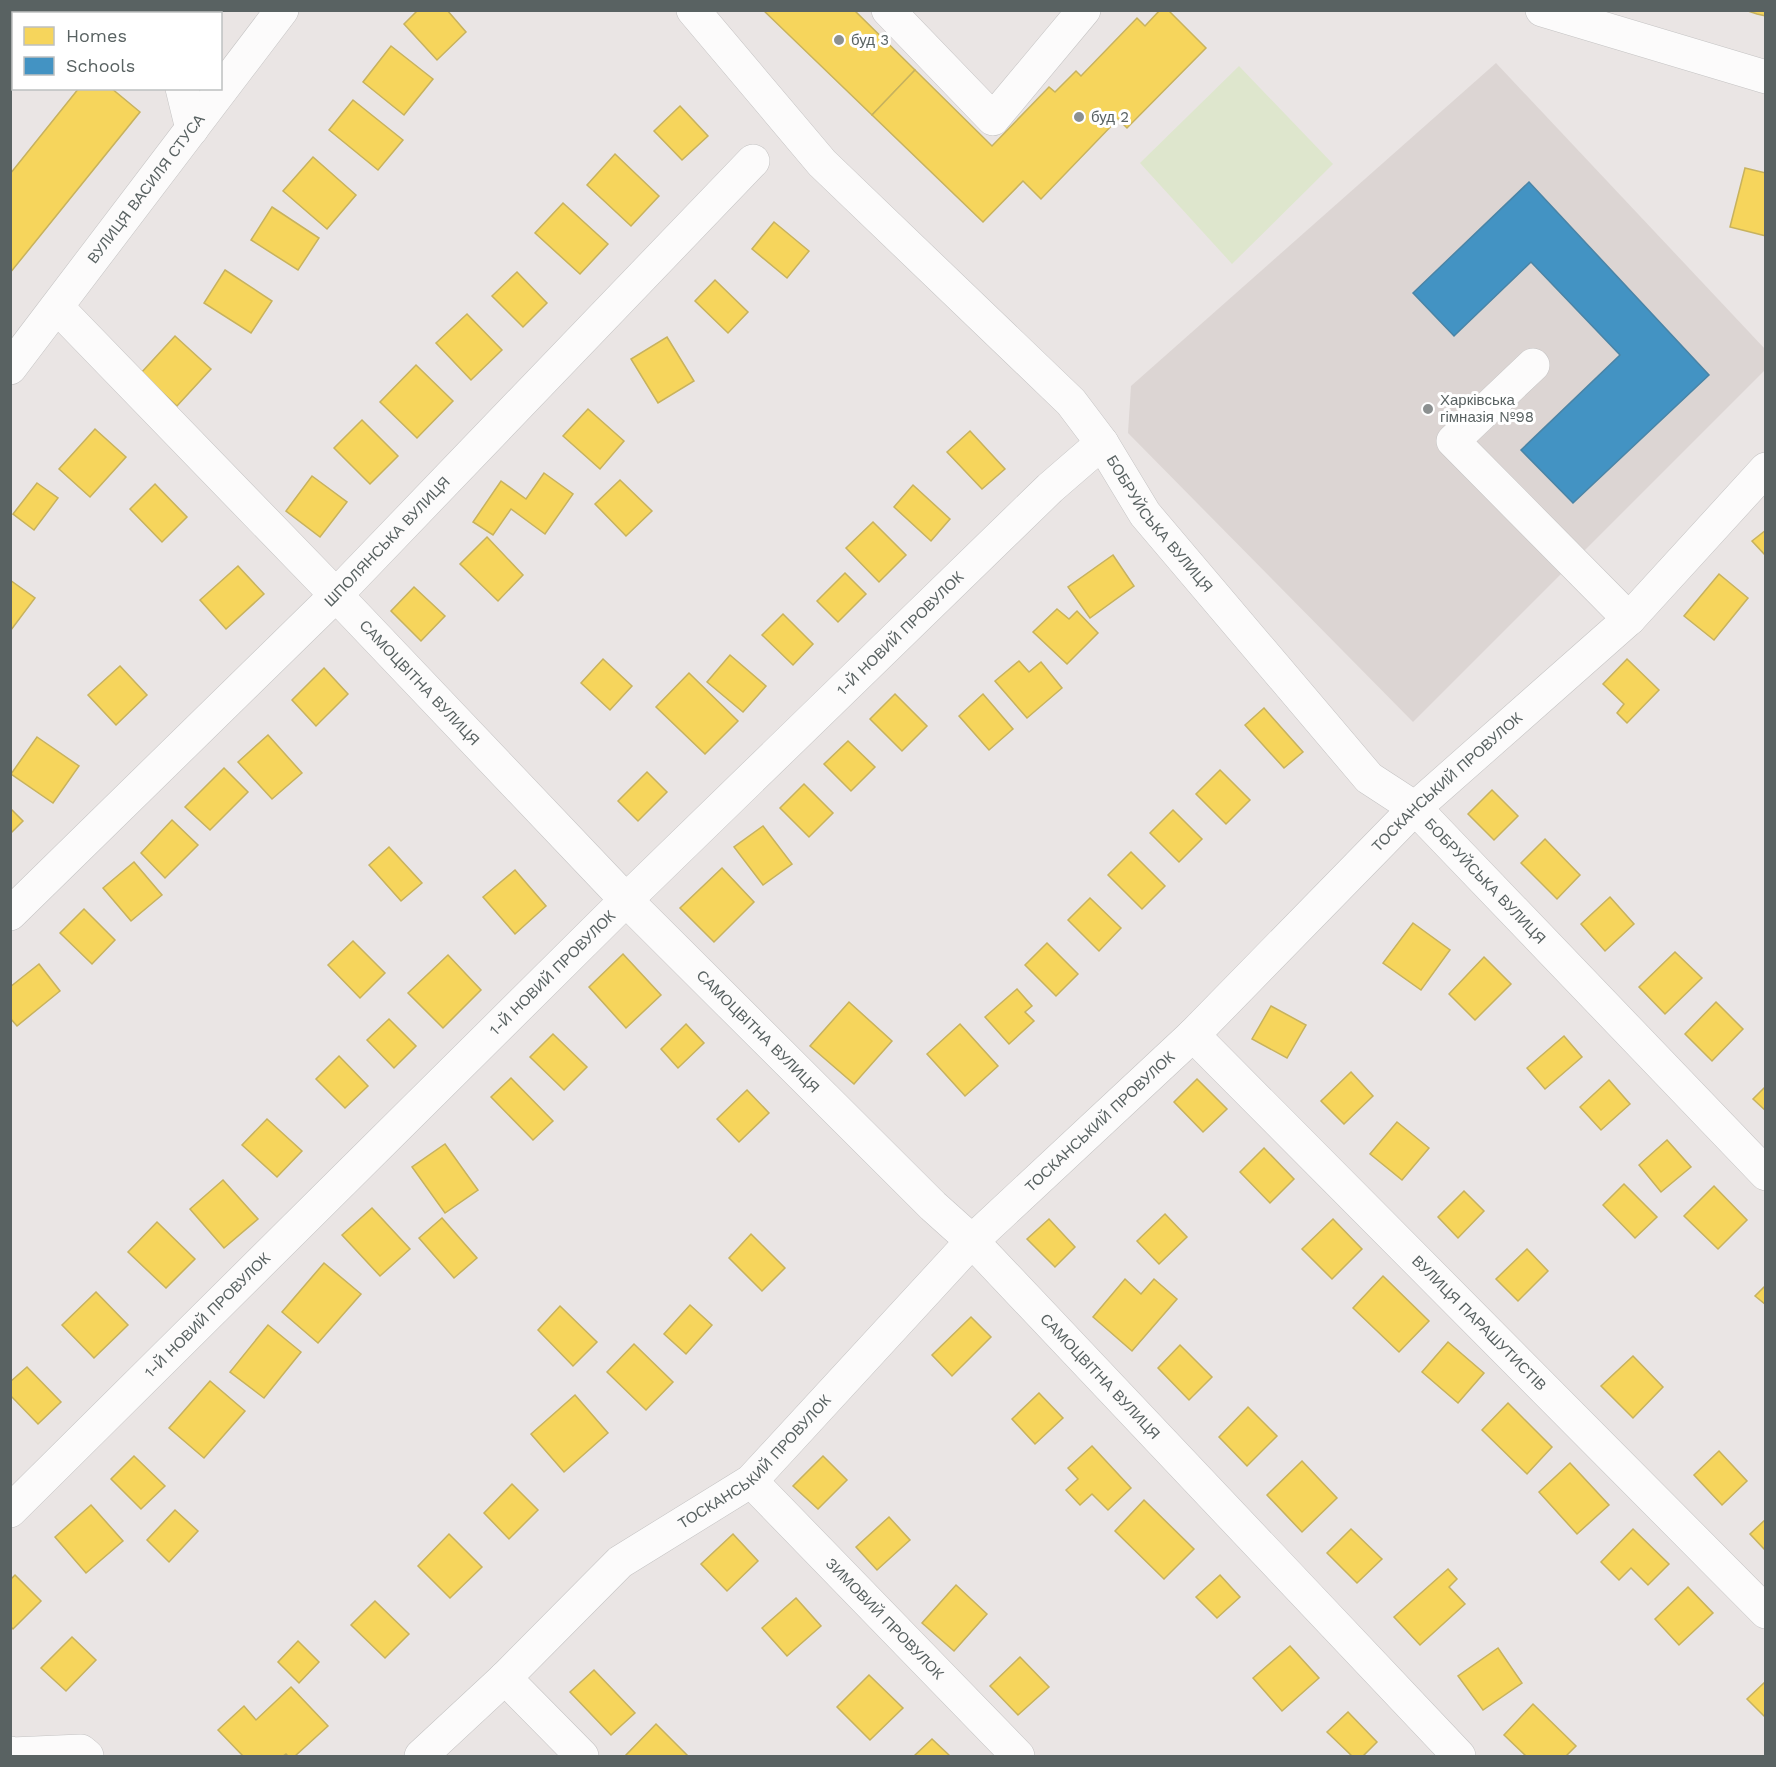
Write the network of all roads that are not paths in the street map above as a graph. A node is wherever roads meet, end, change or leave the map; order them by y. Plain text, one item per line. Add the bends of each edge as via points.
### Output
1 (282, 10) edge
2 (693, 10) edge
3 (888, 10) edge
4 (1084, 10) edge
5 (1542, 10) edge
6 (1766, 78) edge
7 (222, 89) edge
8 (182, 90) edge
9 (221, 90) edge
10 (192, 129) junction
11 (753, 161) dead end
12 (57, 307) junction
13 (1533, 364) dead end
14 (10, 368) edge
15 (1102, 442) junction
16 (1766, 469) edge
17 (336, 595) junction
18 (1629, 619) junction
19 (1415, 808) junction
20 (626, 900) junction
21 (10, 914) edge
22 (1193, 1035) junction
23 (1766, 1174) edge
24 (972, 1241) junction
25 (751, 1481) junction
26 (10, 1511) edge
27 (1766, 1612) edge
28 (505, 1678) junction
29 (10, 1753) edge
30 (87, 1756) edge
31 (421, 1756) edge
32 (582, 1756) edge
33 (1018, 1756) edge
34 (1460, 1756) edge

1 - 7 street, ВУЛИЦЯ ВАСИЛЯ СТУСА
2 - 15 street, БОБРУЙСЬКА ВУЛИЦЯ via 822,163 1071,402
3 - 4 street via 993,119
5 - 6 street
8 - 10 street
9 - 10 street, ВУЛИЦЯ ВАСИЛЯ СТУСА
10 - 12 street, ВУЛИЦЯ ВАСИЛЯ СТУСА
11 - 17 street, ШПОЛЯНСЬКА ВУЛИЦЯ
12 - 14 street, ВУЛИЦЯ ВАСИЛЯ СТУСА
12 - 17 street, САМОЦВІТНА ВУЛИЦЯ
13 - 18 street via 1453,441
15 - 19 street, БОБРУЙСЬКА ВУЛИЦЯ via 1145,514 1369,778
15 - 20 street, 1-Й НОВИЙ ПРОВУЛОК
16 - 18 street, ТОСКАНСЬКИЙ ПРОВУЛОК
17 - 20 street, САМОЦВІТНА ВУЛИЦЯ
17 - 21 street, ШПОЛЯНСЬКА ВУЛИЦЯ
18 - 19 street, ТОСКАНСЬКИЙ ПРОВУЛОК
19 - 22 street, ТОСКАНСЬКИЙ ПРОВУЛОК
19 - 23 street, БОБРУЙСЬКА ВУЛИЦЯ
20 - 24 street, САМОЦВІТНА ВУЛИЦЯ
20 - 26 street, 1-Й НОВИЙ ПРОВУЛОК
22 - 24 street, ТОСКАНСЬКИЙ ПРОВУЛОК
22 - 27 street, ВУЛИЦЯ ПАРАШУТИСТІВ
24 - 25 street, ТОСКАНСЬКИЙ ПРОВУЛОК
24 - 34 street, САМОЦВІТНА ВУЛИЦЯ
25 - 28 street, ТОСКАНСЬКИЙ ПРОВУЛОК via 621,1562
25 - 33 street, ЗИМОВИЙ ПРОВУЛОК
28 - 31 street, ТОСКАНСЬКИЙ ПРОВУЛОК
28 - 32 street
29 - 30 street via 81,1751

